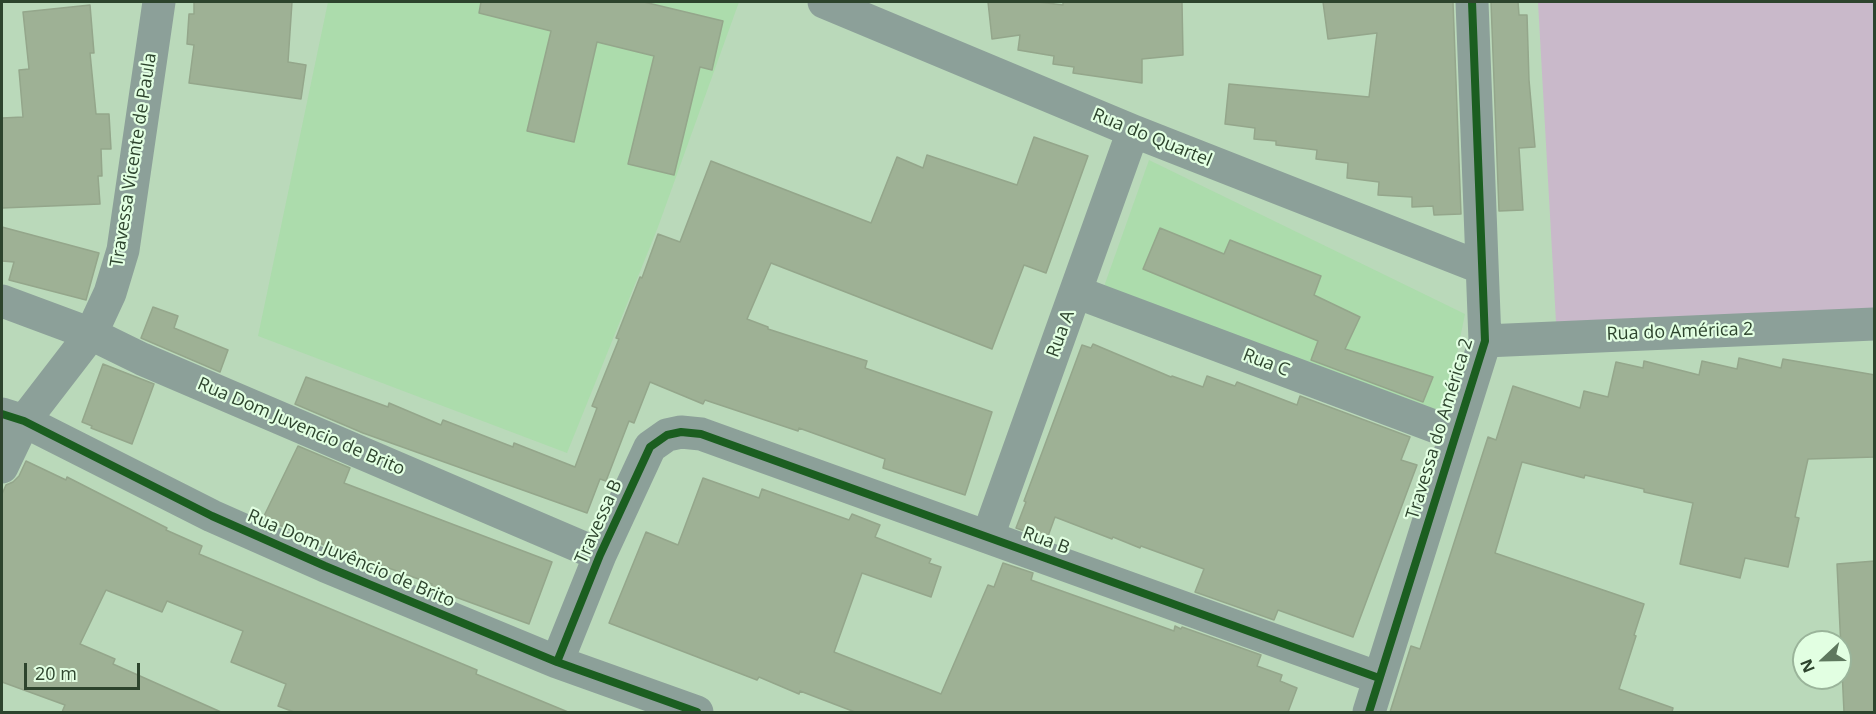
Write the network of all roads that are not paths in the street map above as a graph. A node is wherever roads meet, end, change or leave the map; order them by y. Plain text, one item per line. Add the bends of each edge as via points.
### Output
1 (159, 2) edge
2 (824, 2) edge
3 (1472, 2) edge
4 (1133, 131) junction
5 (1482, 268) junction
6 (1076, 292) junction
7 (2, 301) edge
8 (1875, 324) edge
9 (91, 334) junction
10 (1485, 340) junction
11 (13, 418) edge
12 (701, 434) joint
13 (1455, 434) junction
14 (2, 467) edge
15 (987, 536) junction
16 (600, 555) junction
17 (556, 662) junction
18 (1379, 678) junction
19 (697, 712) edge
20 (1369, 712) edge

1 - 9 street, Travessa Vicente de Paula via 123,250 110,293
2 - 4 street, Rua do Quartel
3 - 5 street, Travessa do América 2
4 - 5 street, Rua do Quartel
4 - 6 street, Rua A
5 - 10 street, Travessa do América 2
6 - 13 street, Rua C
6 - 15 street, Rua A
7 - 9 street, Rua Dom Juvencio de Brito
8 - 10 street, Rua do América 2
9 - 11 street, Travessa Vicente de Paula
9 - 16 street, Rua Dom Juvencio de Brito via 164,369
10 - 13 street, Travessa do América 2
11 - 14 street, Travessa Vicente de Paula
11 - 17 street, Rua Dom Juvêncio de Brito via 212,516
12 - 15 street, Rua B
12 - 16 street, Travessa B via 667,435 650,447
13 - 18 street, Travessa do América 2
15 - 18 street, Rua B
16 - 17 street, Travessa B
17 - 19 street, Rua Dom Juvêncio de Brito
18 - 20 street, Travessa do América 2

